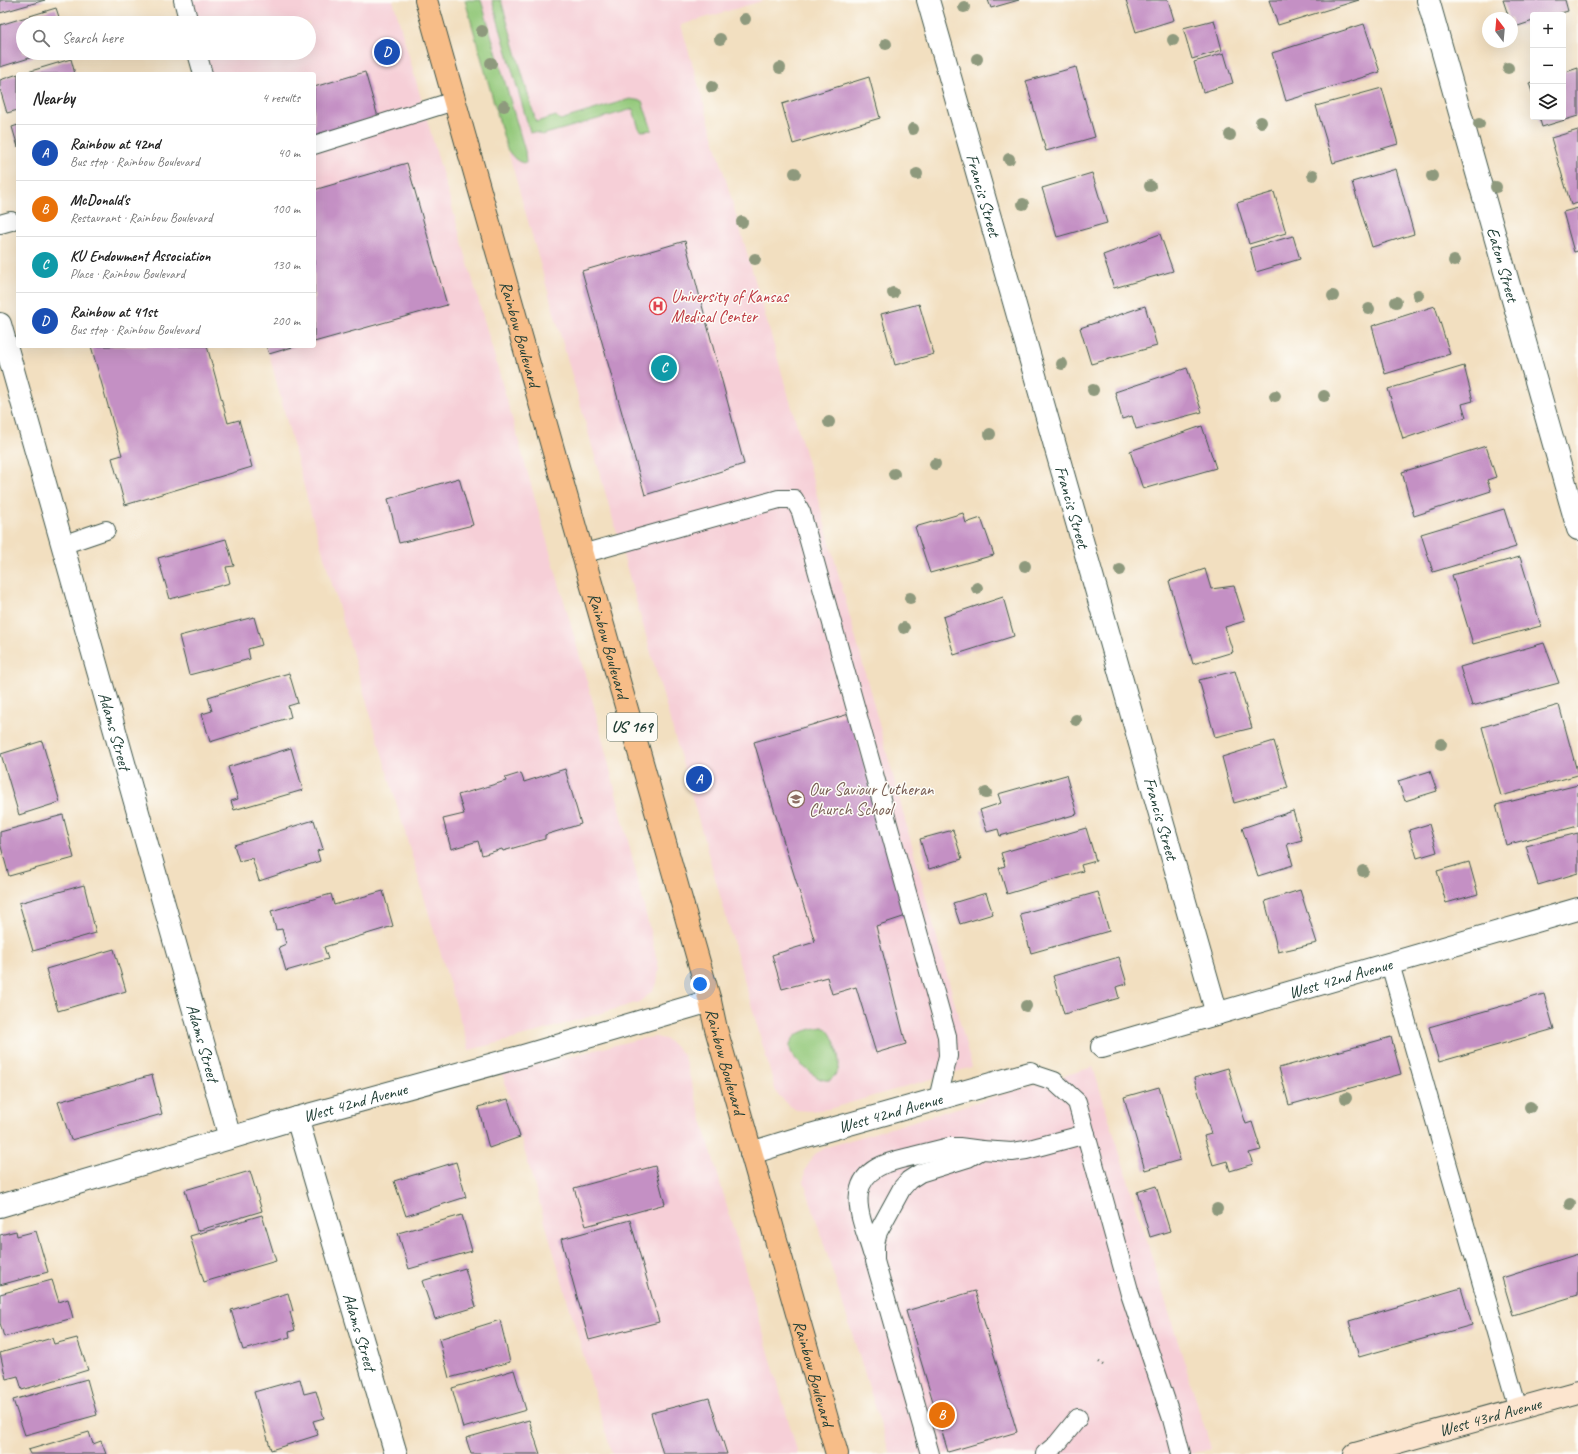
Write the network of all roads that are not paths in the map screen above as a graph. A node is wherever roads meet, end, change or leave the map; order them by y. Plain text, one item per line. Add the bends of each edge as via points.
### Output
1 (183, 0) edge
2 (426, 0) edge
3 (928, 0) edge
4 (1428, 0) edge
5 (187, 16) edge
6 (199, 60) edge
7 (202, 72) edge
8 (454, 101) junction
9 (316, 144) edge
10 (0, 324) edge
11 (1578, 529) edge
12 (106, 530) dead end
13 (62, 545) junction
14 (582, 554) junction
15 (1578, 909) edge
16 (1390, 964) junction
17 (710, 1001) junction
18 (1217, 1014) junction
19 (1102, 1047) dead end
20 (1030, 1073) joint
21 (938, 1099) junction
22 (296, 1118) junction
23 (1086, 1134) junction
24 (230, 1138) junction
25 (982, 1150) junction
26 (752, 1153) junction
27 (0, 1206) edge
28 (875, 1262) junction
29 (1578, 1392) edge
30 (1518, 1409) junction
31 (1078, 1418) dead end
32 (396, 1454) edge
33 (837, 1454) edge
34 (930, 1454) edge
35 (1044, 1454) edge
36 (1181, 1454) edge
37 (1356, 1454) edge

1 - 5 lane
2 - 8 main road, Rainbow Boulevard / US 169
3 - 18 street, Francis Street
4 - 11 street, Eaton Street
6 - 7 lane
8 - 9 lane
8 - 14 main road, Rainbow Boulevard / US 169
10 - 13 street, Adams Street
12 - 13 lane
13 - 24 street, Adams Street
14 - 17 main road, Rainbow Boulevard / US 169
14 - 21 lane via 779,499 794,499 801,512 947,1036 948,1056
15 - 16 street, West 42nd Avenue
16 - 18 street, West 42nd Avenue
16 - 30 lane
17 - 22 street, West 42nd Avenue via 523,1056
17 - 26 main road, Rainbow Boulevard / US 169
18 - 19 street, West 42nd Avenue
20 - 21 street, West 42nd Avenue
20 - 23 lane via 1054,1081 1077,1102
21 - 26 street, West 42nd Avenue
22 - 24 street, West 42nd Avenue
22 - 32 street, Adams Street
23 - 25 lane via 1026,1150
23 - 36 lane via 1130,1294 1172,1419
24 - 27 street, West 42nd Avenue
25 - 28 lane via 968,1158 920,1173 909,1180 878,1232
25 - 28 lane via 949,1147 885,1163 870,1172 859,1192 859,1202 860,1214
26 - 33 main road, Rainbow Boulevard / US 169
28 - 34 lane
29 - 30 street, West 43rd Avenue
30 - 37 street, West 43rd Avenue
31 - 35 lane via 1057,1444

